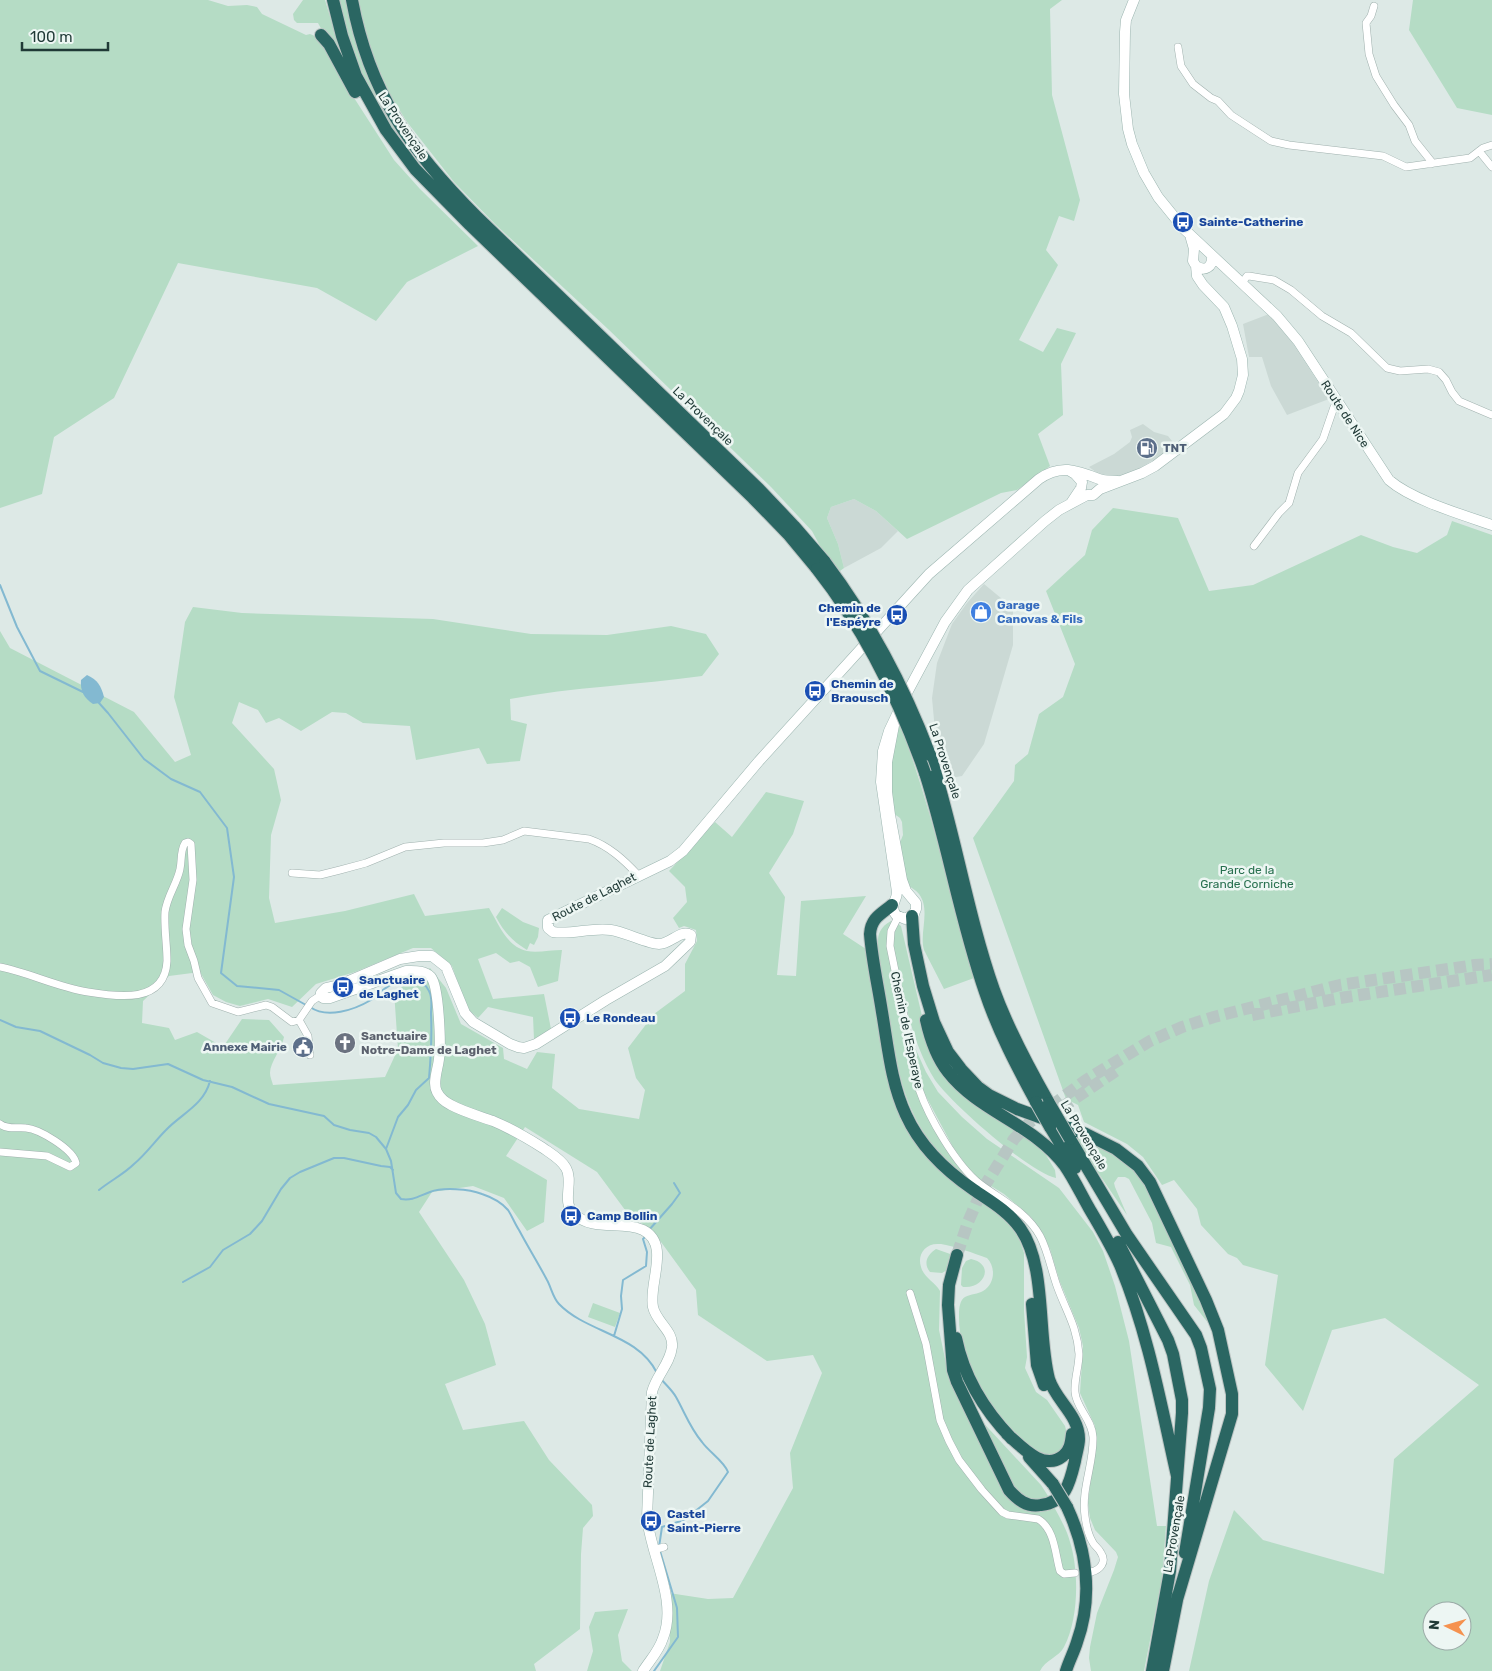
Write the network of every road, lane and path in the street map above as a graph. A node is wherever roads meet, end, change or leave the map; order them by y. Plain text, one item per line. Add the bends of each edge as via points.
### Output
1 (333, 0) edge
2 (352, 0) edge
3 (1134, 0) edge
4 (1374, 6) dead end
5 (320, 35) dead end
6 (1178, 47) dead end
7 (1492, 145) edge
8 (1479, 151) junction
9 (1431, 164) junction
10 (1492, 167) edge
11 (415, 170) junction
12 (1203, 260) junction
13 (1242, 283) junction
14 (1338, 403) junction
15 (1492, 415) edge
16 (1089, 485) junction
17 (1492, 525) edge
18 (1254, 546) dead end
19 (821, 566) junction
20 (895, 720) junction
21 (292, 874) dead end
22 (638, 875) junction
23 (910, 896) junction
24 (900, 911) junction
25 (0, 967) edge
26 (316, 998) junction
27 (300, 1019) junction
28 (310, 1055) dead end
29 (1042, 1102) junction
30 (0, 1124) edge
31 (0, 1152) edge
32 (1030, 1247) junction
33 (910, 1293) dead end
34 (950, 1339) junction
35 (1007, 1434) junction
36 (1177, 1476) junction
37 (1051, 1485) junction
38 (1065, 1509) junction
39 (1091, 1572) dead end
40 (1075, 1573) dead end
41 (1176, 1603) junction
42 (643, 1671) edge
43 (1059, 1671) edge
44 (1066, 1671) edge
45 (1152, 1671) edge
46 (1163, 1671) edge

1 - 11 highway, La Provençale via 356,76 386,130
2 - 19 highway, La Provençale via 363,49 381,93 403,132 438,176 759,490 794,526
3 - 12 main road via 1125,26 1123,51 1128,129 1144,173 1158,197 1190,235
4 - 9 street via 1366,24 1372,66
5 - 11 highway via 329,44 381,134
6 - 9 street via 1181,66 1193,84 1266,140 1289,146 1383,156 1404,167
7 - 8 street
8 - 9 street via 1470,158
8 - 10 street
11 - 19 highway, La Provençale
12 - 13 main road, Route de Nice via 1224,267
12 - 16 main road via 1203,285 1224,307 1242,359 1243,375 1236,398 1224,414 1142,473 1118,481
13 - 14 main road, Route de Nice via 1298,341
13 - 15 street via 1247,276 1274,280 1351,333 1387,368 1439,372 1460,401
14 - 17 main road, Route de Nice via 1384,473 1396,485 1415,496
14 - 18 street via 1323,439 1298,473 1289,503
16 - 20 main road via 963,596 938,634
16 - 22 main road, Route de Laghet via 1069,470 1054,470 1012,500 929,574 759,761 683,851 670,861
19 - 29 highway, La Provençale, bridge via 882,671 909,729 936,809 965,929 983,987 1000,1030
19 - 29 highway, La Provençale, bridge via 848,593 907,699 930,755 995,991
20 - 23 main road via 887,762 887,792 902,880
20 - 24 main road via 885,744 881,782
21 - 22 street via 320,875 366,863 405,847 484,843 503,840 524,831 589,839 612,851
22 - 26 main road, Route de Laghet via 550,918 548,928 557,933 610,930 661,944 686,932 691,935 690,942 665,966 530,1046 510,1044 473,1022 464,1013 446,967 432,956 400,959 326,988
23 - 24 main road via 903,894
23 - 24 main road via 916,906
24 - 32 highway via 882,920 871,941 892,1073 906,1117 924,1146 1009,1216
24 - 36 highway via 928,1031 945,1068 966,1091 1028,1131 1058,1157 1113,1251 1151,1359
24 - 39 street, Chemin de l'Esperaye via 891,931 890,946 922,1096 955,1156 972,1177 1022,1214 1040,1235 1072,1317 1079,1356 1075,1391 1093,1432 1084,1509 1091,1540 1103,1559 1098,1569
24 - 41 highway via 914,944 937,1031 956,1064 989,1095 1086,1134 1138,1166 1156,1193 1216,1323 1232,1394 1232,1414
25 - 27 street via 88,992 143,994 158,986 167,962 167,903 180,871 182,848 188,842 191,844 193,880 186,940 198,978 212,1003 238,1012 259,1006 272,1007 292,1022
26 - 27 street
26 - 42 main road, Route de Laghet via 330,998 406,971 427,974 435,984 440,1031 437,1092 460,1109 495,1122 560,1161 567,1172 570,1210 580,1218 592,1223 636,1228 654,1241 657,1250 653,1309 672,1341 671,1354 652,1392 647,1509 648,1525 658,1549 668,1618 661,1644
27 - 28 street via 308,1036
29 - 36 highway, La Provençale, bridge via 1050,1127 1117,1240 1171,1349 1182,1405
29 - 41 highway, La Provençale, bridge via 1070,1140 1127,1235 1192,1327 1201,1348 1210,1389 1210,1408
30 - 31 street via 4,1128 36,1130 59,1143 76,1163 70,1167 47,1156
32 - 34 highway via 1037,1272 1050,1380 1059,1400 1074,1420 1079,1441 1071,1480 1059,1498 1034,1506 1017,1499 1009,1490 957,1382
32 - 35 highway via 1037,1365 1047,1390 1069,1422 1072,1436 1068,1450 1051,1461 1032,1455
33 - 40 street via 926,1344 940,1420 959,1460 1002,1512 1042,1521 1053,1540 1060,1571
34 - 35 highway via 948,1294 959,1255 954,1301 959,1351 976,1394
34 - 37 highway via 960,1373 977,1407
35 - 37 highway
36 - 45 highway, La Provençale via 1167,1593
37 - 38 highway, bridge
38 - 43 highway via 1075,1542 1082,1586 1076,1628
38 - 44 highway via 1074,1523 1083,1551 1086,1591 1082,1626
41 - 46 highway, La Provençale

